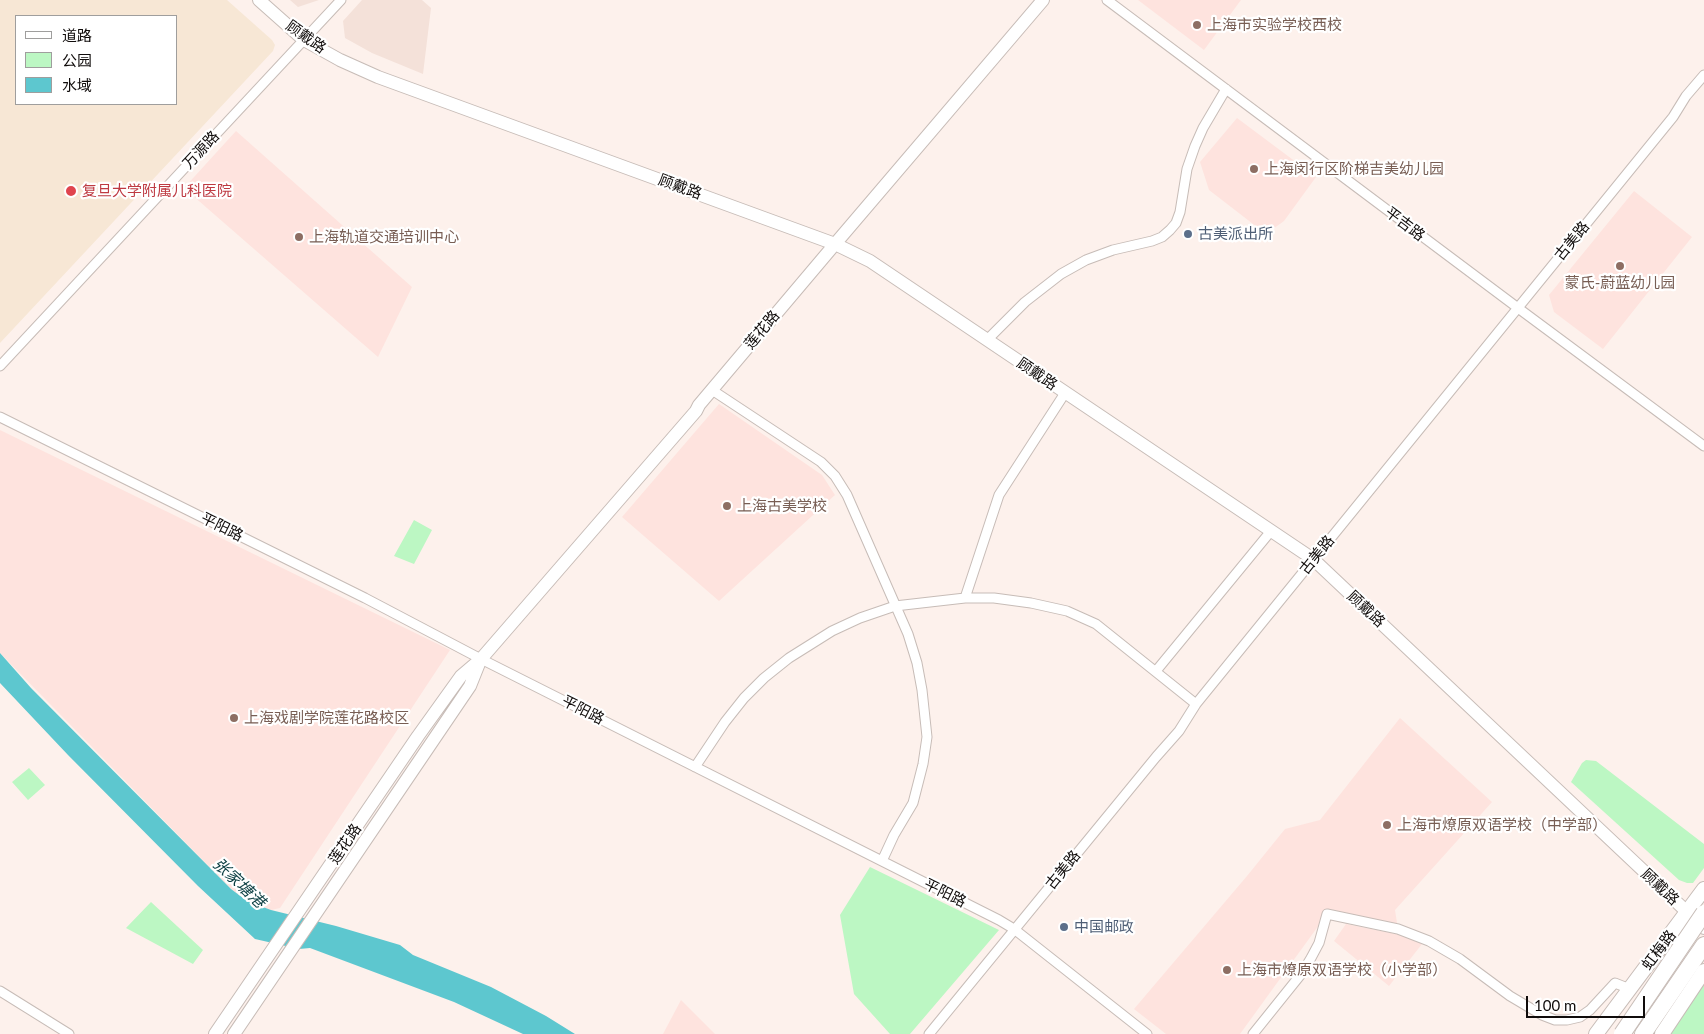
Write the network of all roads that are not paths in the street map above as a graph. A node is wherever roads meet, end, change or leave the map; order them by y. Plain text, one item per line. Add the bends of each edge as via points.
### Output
1 (259, 0) edge
2 (341, 0) edge
3 (1043, 0) edge
4 (1107, 0) edge
5 (304, 40) junction
6 (1704, 75) edge
7 (1226, 89) junction
8 (834, 244) junction
9 (1518, 308) junction
10 (987, 340) junction
11 (0, 366) edge
12 (712, 390) junction
13 (1065, 393) junction
14 (0, 418) edge
15 (1704, 446) edge
16 (1271, 531) junction
17 (1314, 560) junction
18 (966, 598) junction
19 (895, 606) junction
20 (481, 659) junction
21 (1156, 671) junction
22 (1196, 704) junction
23 (695, 767) junction
24 (882, 861) junction
25 (1704, 889) edge
26 (1686, 913) junction
27 (1703, 922) edge
28 (1014, 929) junction
29 (1704, 946) edge
30 (1704, 971) edge
31 (1630, 989) junction
32 (0, 991) edge
33 (68, 1034) edge
34 (215, 1034) edge
35 (234, 1034) edge
36 (928, 1034) edge
37 (1147, 1034) edge
38 (1253, 1034) edge
39 (1596, 1034) edge
40 (1618, 1034) edge
41 (1622, 1034) edge
42 (1643, 1034) edge
43 (1650, 1034) edge
44 (1662, 1034) edge

1 - 5 main road, 顾戴路
2 - 5 street, 万源路
3 - 8 main road, 莲花路
4 - 7 street, 平吉路
5 - 8 main road, 顾戴路 via 378,77
5 - 11 street, 万源路
6 - 9 street, 古美路
7 - 9 street, 平吉路
7 - 10 street via 1195,146 1187,169 1180,212 1170,230 1152,241 1086,260 1061,274 1025,302
8 - 10 main road, 顾戴路 via 870,261
8 - 12 main road, 莲花路
9 - 15 street, 平吉路
9 - 17 street, 古美路
10 - 13 main road, 顾戴路
12 - 19 street via 821,462 835,476 847,496
12 - 20 main road, 莲花路
13 - 16 main road, 顾戴路
13 - 18 street via 999,495
14 - 20 street, 平阳路 via 365,598
16 - 17 main road, 顾戴路
16 - 21 street
17 - 22 street, 古美路
17 - 26 main road, 顾戴路
18 - 19 street
18 - 21 street via 994,598 1067,611 1096,624
19 - 23 street via 832,631 788,658 744,698
19 - 24 street via 917,663 927,737 913,803
20 - 23 street, 平阳路
20 - 34 main road, 莲花路 via 461,676 418,736
20 - 35 main road, 莲花路 via 470,686
21 - 22 street
22 - 28 street, 古美路 via 1179,731
23 - 24 street, 平阳路
24 - 28 street, 平阳路
25 - 26 main road, 虹梅路
26 - 27 main road, 顾戴路
26 - 31 main road, 虹梅路
27 - 40 main road, 虹梅路
27 - 41 highway, bridge
28 - 36 street, 古美路
28 - 37 street, 平阳路
29 - 42 highway
29 - 43 highway
30 - 44 main road
31 - 38 street via 1615,983 1580,1017 1555,1020 1510,996 1430,941 1398,929 1327,914 1319,944 1302,973
31 - 39 main road, 虹梅路
32 - 33 street

